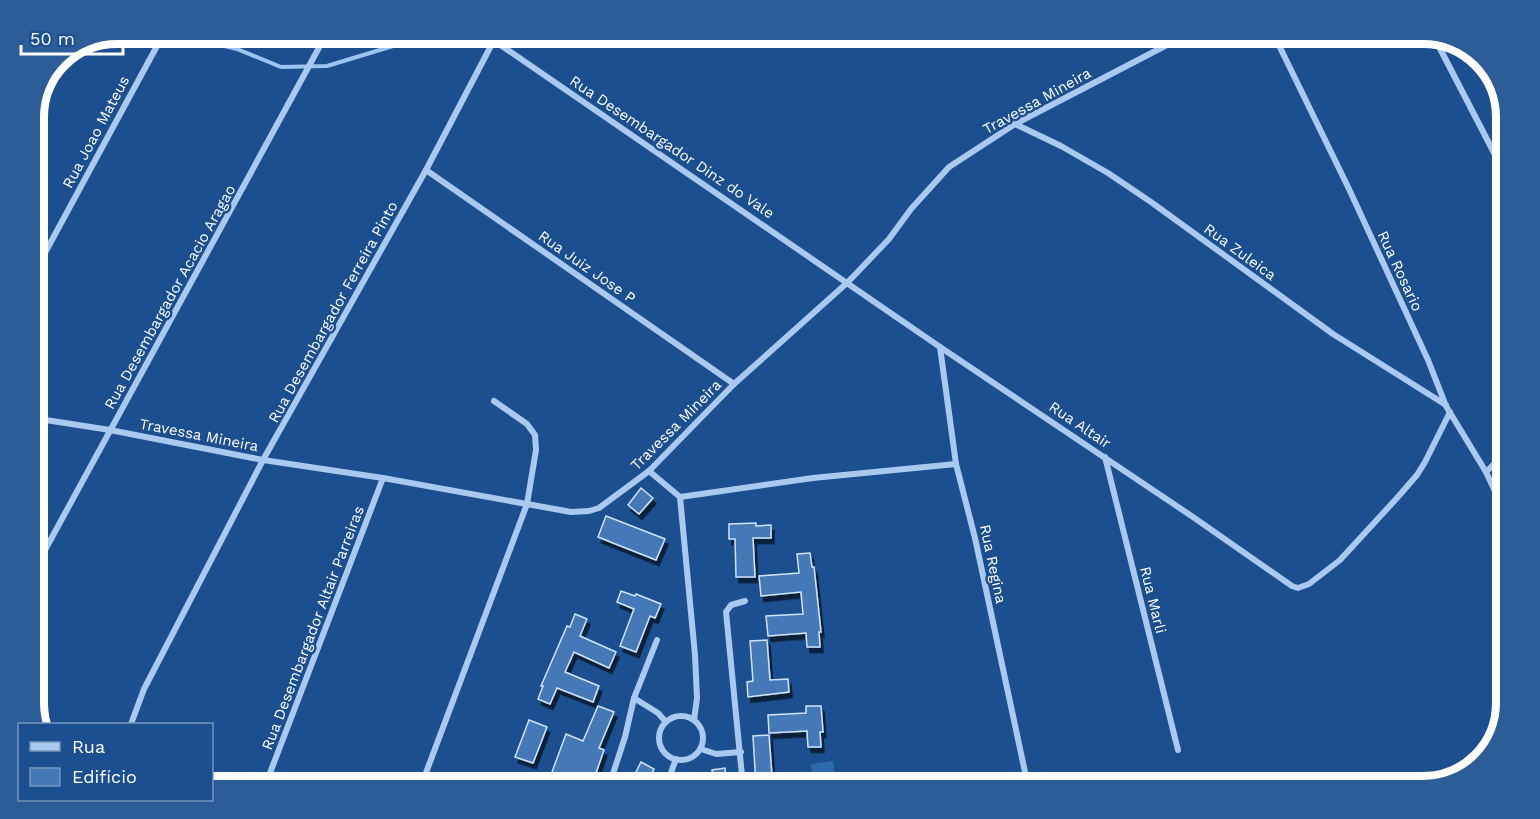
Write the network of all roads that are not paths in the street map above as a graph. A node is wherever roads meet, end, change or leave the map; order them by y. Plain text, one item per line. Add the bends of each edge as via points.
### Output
1 (156, 44) edge
2 (321, 44) edge
3 (492, 44) edge
4 (500, 44) edge
5 (1169, 44) edge
6 (1279, 44) edge
7 (1438, 45) edge
8 (57, 77) dead end
9 (46, 101) edge
10 (1015, 124) junction
11 (1496, 157) edge
12 (426, 170) junction
13 (44, 254) edge
14 (848, 282) junction
15 (940, 346) junction
16 (734, 384) junction
17 (494, 401) dead end
18 (1446, 406) junction
19 (1450, 412) junction
20 (44, 420) edge
21 (110, 430) junction
22 (1105, 457) junction
23 (263, 460) junction
24 (1496, 462) edge
25 (956, 464) junction
26 (650, 471) junction
27 (1485, 472) junction
28 (383, 478) junction
29 (1496, 494) edge
30 (680, 497) junction
31 (527, 504) junction
32 (44, 552) edge
33 (745, 601) dead end
34 (657, 640) dead end
35 (634, 698) junction
36 (694, 720) junction
37 (666, 722) junction
38 (131, 723) edge
39 (701, 748) junction
40 (1178, 750) dead end
41 (741, 752) junction
42 (676, 759) junction
43 (269, 776) edge
44 (425, 776) edge
45 (612, 776) edge
46 (670, 776) edge
47 (742, 776) edge
48 (1026, 776) edge

1 - 13 street, Rua Joao Mateus
2 - 21 street, Rua Desembargador Acacio Aragao
3 - 12 street, Rua Desembargador Ferreira Pinto
4 - 14 street, Rua Desembargador Dinz do Vale
5 - 10 street, Travessa Mineira
6 - 18 street, Rua Rosario via 1350,189
7 - 11 street
8 - 9 street
10 - 14 street, Travessa Mineira via 949,166
10 - 18 street, Rua Zuleica via 1108,173 1333,334
12 - 16 street, Rua Juiz Jose P
12 - 23 street, Rua Desembargador Ferreira Pinto
14 - 15 street, Rua Altair
14 - 16 street, Travessa Mineira
15 - 22 street, Rua Altair
15 - 25 street, Rua Regina
16 - 26 street, Travessa Mineira
17 - 31 street via 527,424 535,435
18 - 19 street, Rua Rosario
19 - 22 street, Rua Altair via 1425,462 1404,491 1340,560 1298,588
19 - 27 street, Rua Rosario
20 - 21 street, Travessa Mineira
21 - 23 street, Travessa Mineira
21 - 32 street, Rua Desembargador Acacio Aragao
22 - 40 street, Rua Marli
23 - 28 street, Travessa Mineira
23 - 38 street, Rua Desembargador Ferreira Pinto via 144,689
24 - 27 street
25 - 30 street via 813,478
25 - 48 street, Rua Regina
26 - 30 street
26 - 31 street, Travessa Mineira via 609,502 590,511 571,512
27 - 29 street, Rua Rosario
28 - 31 street, Travessa Mineira
28 - 43 street, Rua Desembargador Altair Parreiras
30 - 36 street via 695,655
31 - 44 street
33 - 41 street via 731,605 726,612
34 - 35 street
35 - 37 street
35 - 45 street
36 - 37 street via 678,716
36 - 39 street via 702,728
37 - 42 street via 659,740 665,753
39 - 41 street via 716,754
39 - 42 street via 690,759
41 - 47 street
42 - 46 street

